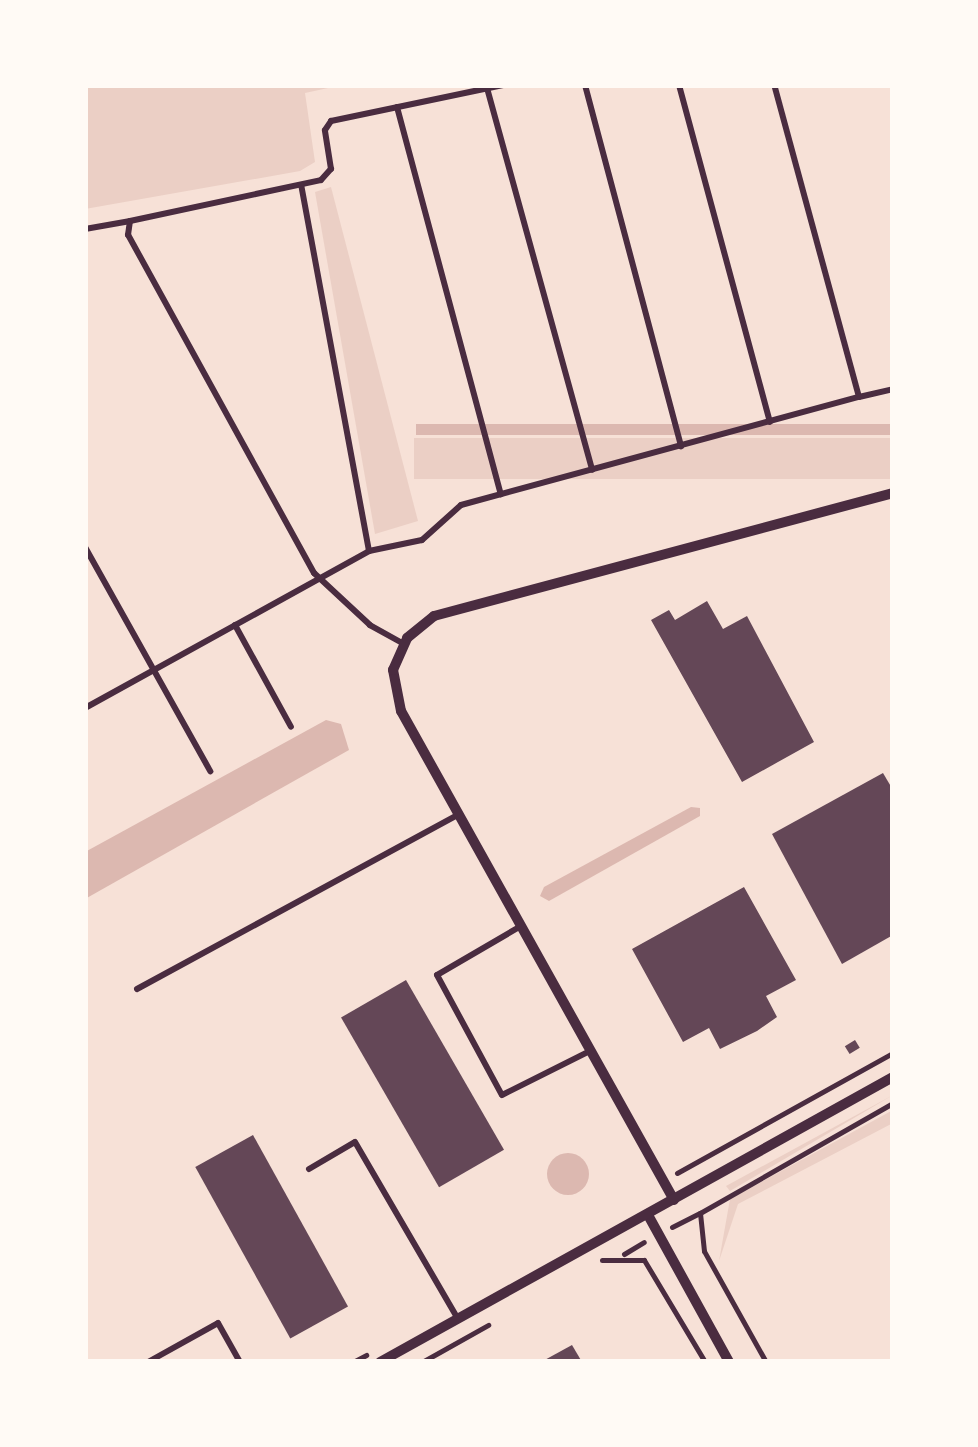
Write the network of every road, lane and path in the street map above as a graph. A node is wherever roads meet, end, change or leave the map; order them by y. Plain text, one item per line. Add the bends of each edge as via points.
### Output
1 (504, 85) edge
2 (585, 85) edge
3 (679, 85) edge
4 (774, 85) edge
5 (487, 88) junction
6 (397, 107) junction
7 (300, 185) junction
8 (130, 221) junction
9 (85, 229) edge
10 (893, 389) edge
11 (859, 397) junction
12 (770, 422) junction
13 (681, 446) junction
14 (592, 470) junction
15 (502, 494) junction
16 (893, 494) edge
17 (85, 547) edge
18 (369, 551) junction
19 (320, 578) junction
20 (235, 625) junction
21 (404, 644) junction
22 (153, 670) junction
23 (85, 708) edge
24 (290, 728) dead end
25 (210, 772) dead end
26 (459, 814) junction
27 (522, 926) junction
28 (137, 989) dead end
29 (591, 1051) junction
30 (893, 1077) edge
31 (893, 1103) edge
32 (309, 1169) dead end
33 (674, 1200) junction
34 (648, 1215) junction
35 (603, 1260) dead end
36 (458, 1319) junction
37 (148, 1362) edge
38 (240, 1362) edge
39 (380, 1362) edge
40 (704, 1362) edge
41 (729, 1362) edge
42 (766, 1362) edge

1 - 5 lane
2 - 13 lane
3 - 12 lane
4 - 11 lane
5 - 6 lane
5 - 14 lane
6 - 7 lane via 331,121 325,130 330,169 322,180
6 - 15 lane
7 - 8 lane
7 - 18 lane
8 - 9 lane
8 - 19 lane via 128,235
10 - 11 lane
11 - 12 lane
12 - 13 lane
13 - 14 lane
14 - 15 lane
15 - 18 lane via 461,505 422,540
16 - 21 street via 434,616
17 - 22 lane
18 - 19 lane
19 - 20 lane
19 - 21 lane via 370,626
20 - 22 lane
20 - 24 lane
21 - 26 street via 393,670 402,711
22 - 23 lane
22 - 25 lane
26 - 27 street
26 - 28 lane
27 - 29 street
27 - 29 lane via 437,975 502,1095
29 - 33 street
30 - 33 street
31 - 42 path via 700,1213 704,1251
32 - 36 lane via 355,1142
33 - 34 street
34 - 36 street
34 - 41 street
35 - 40 path via 644,1260
36 - 39 street
37 - 38 lane via 218,1323

